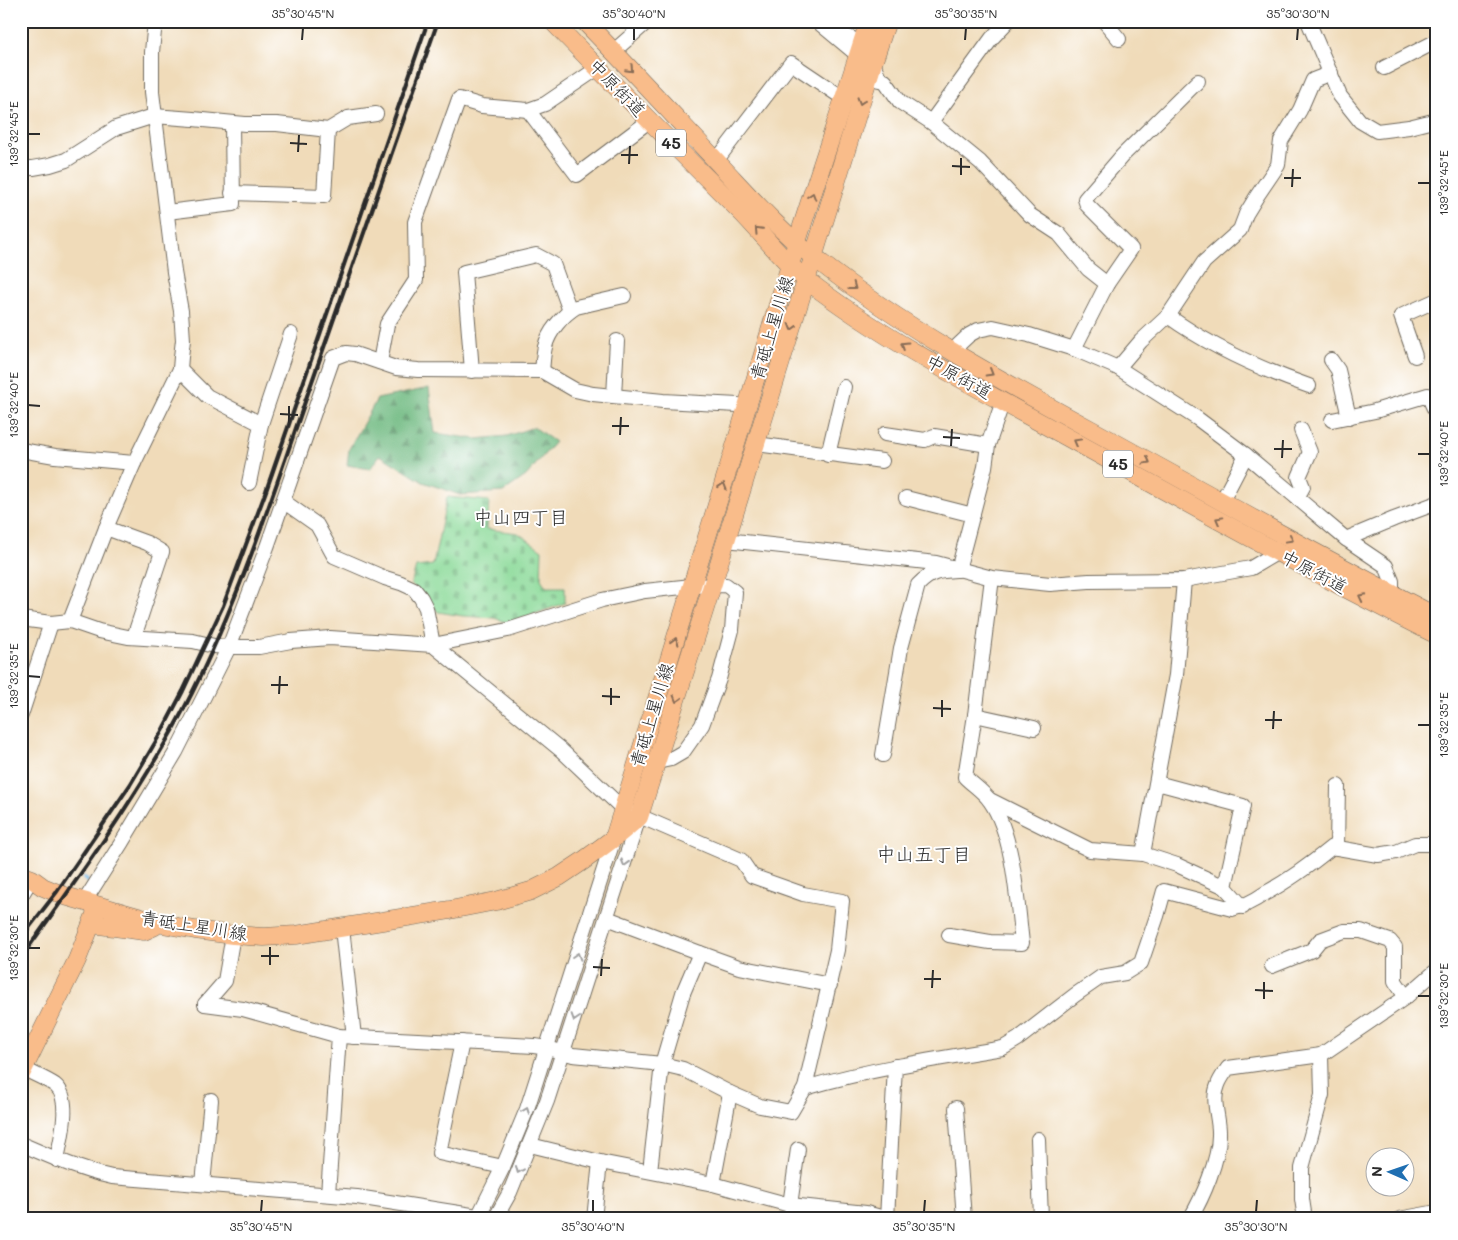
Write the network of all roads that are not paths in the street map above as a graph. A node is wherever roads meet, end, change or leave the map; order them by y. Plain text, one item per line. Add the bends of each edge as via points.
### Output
1 (155, 21) edge
2 (552, 21) edge
3 (584, 21) edge
4 (648, 21) edge
5 (817, 21) edge
6 (838, 21) edge
7 (870, 21) edge
8 (887, 21) edge
9 (1008, 21) edge
10 (1104, 21) edge
11 (1308, 21) edge
12 (1119, 39) dead end
13 (1437, 41) edge
14 (614, 52) junction
15 (864, 55) junction
16 (598, 68) junction
17 (1384, 68) dead end
18 (1331, 73) junction
19 (1198, 81) dead end
20 (843, 98) junction
21 (528, 110) junction
22 (376, 114) dead end
23 (154, 116) junction
24 (1437, 120) edge
25 (649, 121) junction
26 (931, 122) junction
27 (232, 123) junction
28 (328, 130) junction
29 (716, 161) junction
30 (21, 168) edge
31 (232, 192) junction
32 (167, 212) junction
33 (797, 243) junction
34 (814, 258) junction
35 (791, 266) junction
36 (806, 280) junction
37 (1107, 284) junction
38 (624, 296) dead end
39 (1437, 300) edge
40 (570, 311) junction
41 (1168, 316) junction
42 (291, 334) dead end
43 (617, 341) dead end
44 (1074, 349) junction
45 (952, 351) junction
46 (1415, 356) dead end
47 (1331, 360) dead end
48 (380, 362) junction
49 (1118, 368) junction
50 (180, 369) junction
51 (472, 371) junction
52 (542, 371) junction
53 (1309, 386) dead end
54 (844, 387) dead end
55 (614, 396) junction
56 (1003, 401) junction
57 (747, 408) junction
58 (1437, 415) edge
59 (1349, 417) junction
60 (1332, 420) dead end
61 (261, 424) junction
62 (1301, 430) dead end
63 (885, 434) dead end
64 (756, 444) junction
65 (988, 445) junction
66 (21, 450) edge
67 (828, 455) junction
68 (1246, 455) junction
69 (882, 461) dead end
70 (134, 463) junction
71 (249, 483) dead end
72 (906, 498) dead end
73 (1297, 498) junction
74 (283, 501) junction
75 (1222, 501) junction
76 (1437, 503) edge
77 (972, 515) junction
78 (106, 528) junction
79 (1346, 539) junction
80 (726, 540) junction
81 (1278, 552) junction
82 (958, 570) junction
83 (992, 578) junction
84 (1184, 580) junction
85 (692, 586) junction
86 (712, 586) junction
87 (1388, 601) junction
88 (1437, 617) edge
89 (21, 619) edge
90 (70, 621) junction
91 (51, 623) junction
92 (1437, 635) edge
93 (134, 637) junction
94 (433, 646) junction
95 (229, 647) junction
96 (21, 715) edge
97 (975, 715) junction
98 (1034, 728) dead end
99 (883, 755) dead end
100 (657, 762) junction
101 (1157, 783) junction
102 (1338, 786) dead end
103 (990, 800) junction
104 (623, 809) junction
105 (639, 817) junction
106 (614, 838) junction
107 (1437, 844) edge
108 (1336, 848) junction
109 (1143, 854) junction
110 (27, 886) edge
111 (1225, 887) junction
112 (91, 905) junction
113 (1243, 906) junction
114 (607, 918) junction
115 (92, 924) junction
116 (162, 924) junction
117 (342, 928) junction
118 (949, 934) dead end
119 (233, 935) junction
120 (700, 953) junction
121 (1272, 966) dead end
122 (1437, 970) edge
123 (830, 985) junction
124 (1406, 997) junction
125 (339, 1036) junction
126 (354, 1037) junction
127 (462, 1042) junction
128 (548, 1048) junction
129 (563, 1052) junction
130 (1321, 1056) junction
131 (662, 1064) junction
132 (895, 1066) junction
133 (22, 1072) edge
134 (805, 1088) junction
135 (730, 1093) junction
136 (211, 1100) dead end
137 (956, 1108) dead end
138 (1038, 1139) dead end
139 (21, 1144) edge
140 (530, 1145) junction
141 (798, 1149) dead end
142 (57, 1160) junction
143 (600, 1162) junction
144 (504, 1167) junction
145 (650, 1171) junction
146 (203, 1184) junction
147 (713, 1184) junction
148 (328, 1194) junction
149 (790, 1205) junction
150 (1437, 1212) edge
151 (865, 1216) edge
152 (478, 1217) edge
153 (495, 1219) edge
154 (594, 1219) edge
155 (887, 1219) edge
156 (964, 1219) edge
157 (1041, 1219) edge
158 (1190, 1219) edge
159 (1305, 1219) edge
160 (1399, 1219) edge

1 - 23 street via 152,52
2 - 16 main road, 中原街道 / 45
3 - 14 main road, 中原街道 / 45
4 - 14 street
5 - 15 street
6 - 15 street via 844,35
7 - 15 main road, 青砥上星川線
8 - 15 main road, 青砥上星川線
9 - 26 street
10 - 12 street
11 - 18 street
13 - 17 street
14 -> 29 main road, 中原街道 / 45
15 - 20 main road, 青砥上星川線
15 - 26 street via 900,102
15 -> 34 main road, 青砥上星川線
16 - 21 street via 545,104
16 - 25 main road, 中原街道 / 45
18 - 24 street via 1340,96 1360,121 1377,131
18 - 41 street via 1313,80 1281,141 1278,165 1240,230 1204,262
19 - 37 street via 1122,156 1085,200 1131,249
20 - 29 street via 791,62
33 -> 20 main road, 青砥上星川線
21 - 25 street via 577,175
21 - 48 street via 482,106 459,99 415,222 416,280 388,324
22 - 28 street via 348,118
23 - 27 street
23 - 30 street via 116,128 66,160
23 - 32 street
35 -> 25 main road, 中原街道 / 45
26 - 37 street via 980,162 1030,215 1059,234 1088,269
27 - 28 street
27 - 31 street
28 - 31 street via 324,196
29 - 33 main road, 中原街道 / 45
31 - 32 street via 233,204
32 - 50 street via 183,340
33 - 34 main road, 中原街道 / 45
33 - 35 main road, 青砥上星川線
34 - 36 main road, 青砥上星川線
34 -> 45 main road, 中原街道 / 45 via 872,301
35 - 36 main road, 中原街道 / 45
35 - 57 main road, 青砥上星川線
56 -> 36 main road, 中原街道 / 45 via 918,354
36 -> 64 main road, 青砥上星川線
37 - 44 street
38 - 40 street
39 - 46 street via 1401,316
40 - 51 street via 553,264 536,255 464,272
40 - 52 street via 551,333 545,346
41 - 49 street
41 - 53 street via 1245,360
42 - 61 street
43 - 55 street
44 - 45 street via 993,327 969,335
44 - 49 street
45 -> 75 main road, 中原街道 / 45
47 - 59 street via 1338,370
48 - 51 street via 396,368
48 - 74 street via 346,353 333,358
49 - 68 street via 1198,419
50 - 61 street via 207,396
50 - 70 street
51 - 52 street
52 - 55 street via 575,390
54 - 67 street
55 - 57 street
56 - 65 street
81 -> 56 main road, 中原街道 / 45
85 -> 57 main road, 青砥上星川線
58 - 59 street via 1428,395
59 - 60 street
61 - 71 street
62 - 73 street via 1310,452 1299,477 1302,488
63 - 65 street via 926,440 934,436
64 - 67 street
64 - 80 main road, 青砥上星川線
65 - 77 street
66 - 70 street
67 - 69 street
68 - 73 street
68 - 75 street
70 - 78 street
72 - 77 street
73 - 79 street
74 - 94 street via 317,526 334,556 414,589 426,608
74 - 95 street
75 -> 87 main road, 中原街道 / 45
76 - 79 street
77 - 82 street
78 - 90 street
78 - 93 street via 148,543 162,552
79 - 87 street via 1386,566 1392,581
80 - 82 street via 936,563
80 - 86 main road, 青砥上星川線
81 - 84 street via 1250,568
87 -> 81 main road, 中原街道 / 45
82 - 83 street
82 - 99 street via 936,572 918,585 902,648
83 - 84 street via 1050,584
83 - 97 street
84 - 101 street via 1176,675
85 - 86 street
85 - 94 street via 602,600 508,630
104 -> 85 main road, 青砥上星川線
86 -> 100 main road, 青砥上星川線
86 - 100 street via 726,586 735,592 732,630 719,679 702,725 683,752
87 - 88 main road, 中原街道 / 45
87 - 92 main road, 中原街道 / 45
89 - 91 street
90 - 91 street
90 - 93 street via 99,631
91 - 96 street
93 - 95 street
94 - 95 street via 330,638 291,640 259,647
94 - 104 street via 561,750
95 - 112 street via 176,752 122,842
97 - 98 street
97 - 103 street via 965,777
100 - 105 main road, 青砥上星川線
101 - 109 street
101 - 111 street via 1243,806
102 - 108 street
103 - 109 street via 1090,850
103 - 118 street via 1002,823 1013,868 1022,942 990,942
104 - 105 street
104 - 106 main road, 青砥上星川線
105 - 106 main road
105 -> 114 street
105 - 123 street via 741,860 752,876 803,894 842,901
106 - 117 main road, 青砥上星川線 via 559,877 531,891 496,901
128 -> 106 street
107 - 108 street via 1415,844 1378,855
108 - 113 street via 1332,847 1281,885
109 - 111 street
110 - 112 main road, 青砥上星川線
111 - 113 street
112 - 115 main road
112 - 116 main road, 青砥上星川線
113 - 132 street via 1232,909 1164,891 1142,963 1125,973 1098,978 1003,1048
114 - 120 street
114 -> 129 street
115 - 116 main road via 144,931
115 - 133 main road
116 - 119 main road, 青砥上星川線
117 - 119 main road, 青砥上星川線 via 296,935
117 - 126 street
119 - 125 street via 225,981 205,1004 243,1010
120 - 123 street via 739,967
120 - 131 street via 683,993
121 - 124 street via 1312,950 1320,940 1344,931 1361,931 1390,941 1395,947 1395,981
122 - 124 street
123 - 134 street
124 - 130 street
125 - 126 street
125 - 148 street
126 - 127 street
127 - 128 street
127 - 144 street via 439,1153
128 - 129 street
144 -> 128 street
129 - 131 street
129 - 140 street
130 - 158 street via 1228,1068 1217,1086 1215,1102 1220,1134 1218,1154
130 - 159 street via 1322,1095 1302,1168
131 - 135 street via 683,1069
131 - 145 street
132 - 134 street
132 - 155 street
133 - 142 street via 56,1086 63,1100 65,1113
134 - 135 street via 791,1112 760,1106
135 - 147 street
136 - 146 street
137 - 156 street
138 - 157 street
139 - 142 street
140 - 143 street
140 -> 153 street
141 - 149 street
142 - 146 street via 112,1177
143 - 145 street
143 - 154 street
144 - 152 street
145 - 147 street
146 - 148 street
147 - 149 street
148 - 152 street
149 - 151 street
150 - 160 street
151 - 155 street

